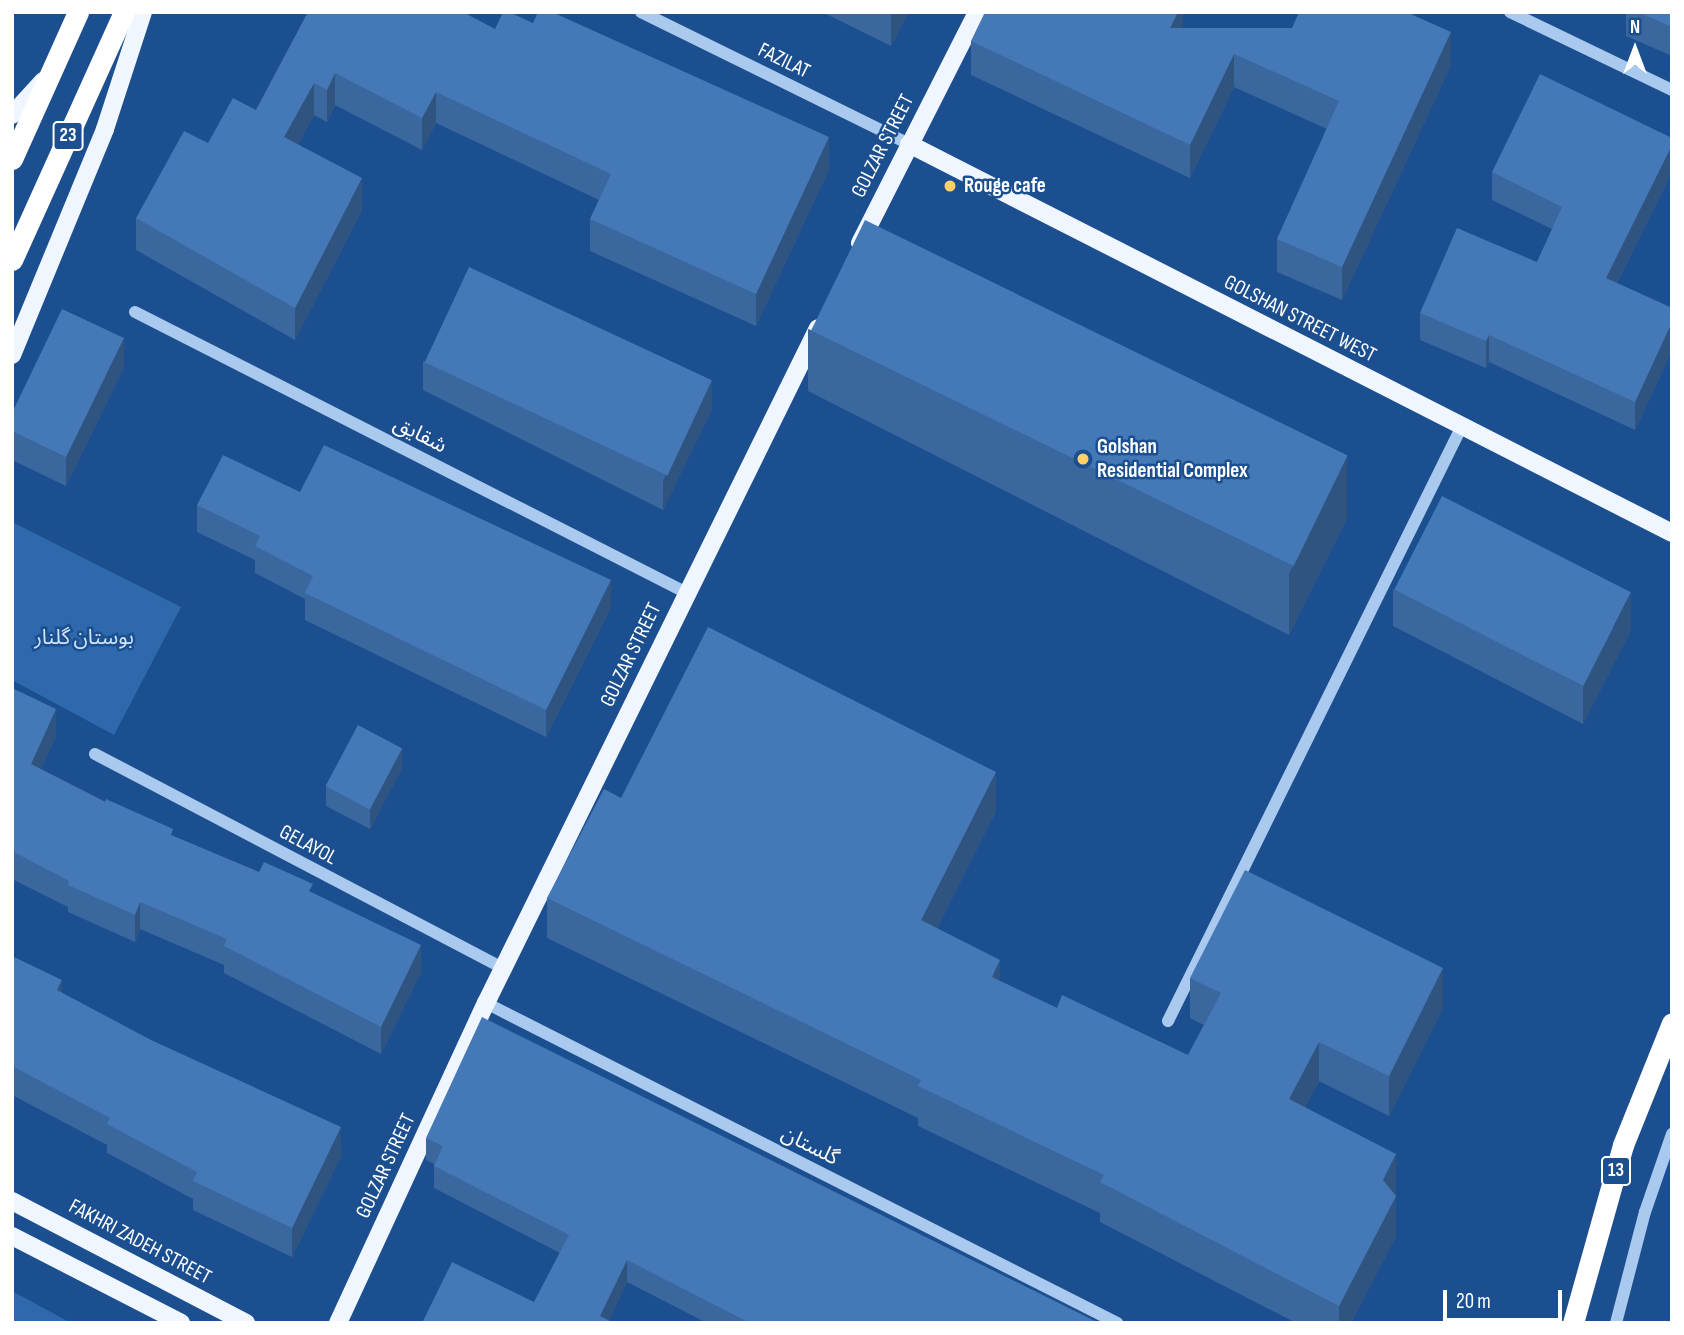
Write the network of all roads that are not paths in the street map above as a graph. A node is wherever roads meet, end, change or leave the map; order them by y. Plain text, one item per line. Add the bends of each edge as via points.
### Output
1 (78, 12) edge
2 (124, 12) edge
3 (144, 12) edge
4 (641, 12) edge
5 (977, 12) edge
6 (1510, 12) edge
7 (57, 65) junction
8 (1672, 90) edge
9 (12, 115) edge
10 (909, 144) junction
11 (12, 159) edge
12 (853, 256) edge
13 (12, 260) edge
14 (828, 306) edge
15 (135, 312) dead end
16 (12, 355) edge
17 (1461, 428) junction
18 (1672, 533) edge
19 (687, 593) junction
20 (94, 754) dead end
21 (504, 969) junction
22 (486, 1003) junction
23 (1168, 1021) dead end
24 (1672, 1023) edge
25 (1672, 1134) edge
26 (12, 1201) edge
27 (12, 1236) edge
28 (181, 1323) edge
29 (246, 1323) edge
30 (338, 1323) edge
31 (1117, 1323) edge
32 (1573, 1323) edge
33 (1616, 1323) edge

1 - 7 highway, 23
2 - 13 highway, 23
3 - 16 main road via 105,129
4 - 10 street, FAZILAT
5 - 10 main road, GOLZAR STREET
6 - 8 street
7 - 9 main road
7 - 11 highway, 23
10 - 12 main road, GOLZAR STREET
10 - 17 main road, GOLSHAN STREET WEST
14 - 19 main road, GOLZAR STREET
15 - 19 street, شقایق
17 - 18 main road, GOLSHAN STREET WEST
17 - 23 street
19 - 21 main road, GOLZAR STREET
20 - 21 street, GELAYOL
21 - 22 main road, GOLZAR STREET
22 - 30 main road, GOLZAR STREET
22 - 31 street, گلستان
24 - 32 highway, 13 via 1623,1145
25 - 33 street via 1645,1212
26 - 29 main road, FAKHRI ZADEH STREET
27 - 28 main road

